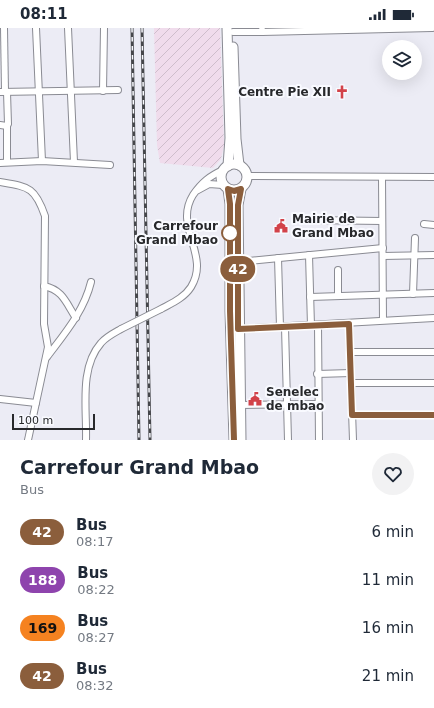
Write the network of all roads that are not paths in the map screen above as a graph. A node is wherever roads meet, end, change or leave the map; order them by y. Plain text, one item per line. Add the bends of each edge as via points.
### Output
1 (4, 28) edge
2 (36, 28) edge
3 (68, 28) edge
4 (104, 28) edge
5 (384, 28) edge
6 (426, 28) edge
7 (432, 28) edge
8 (231, 29) edge
9 (303, 29) edge
10 (342, 29) edge
11 (262, 30) edge
12 (70, 90) junction
13 (118, 90) dead end
14 (38, 91) junction
15 (103, 91) junction
16 (4, 92) edge
17 (0, 126) edge
18 (7, 126) junction
19 (42, 161) junction
20 (0, 162) edge
21 (7, 162) junction
22 (74, 162) junction
23 (110, 165) dead end
24 (239, 165) junction
25 (226, 168) junction
26 (248, 176) junction
27 (382, 177) junction
28 (434, 177) edge
29 (0, 182) edge
30 (226, 187) junction
31 (241, 189) junction
32 (196, 192) junction
33 (308, 220) dead end
34 (382, 221) junction
35 (424, 224) dead end
36 (434, 225) edge
37 (414, 238) dead end
38 (382, 248) junction
39 (309, 255) junction
40 (434, 255) edge
41 (383, 256) junction
42 (414, 256) junction
43 (278, 258) junction
44 (238, 262) junction
45 (338, 270) dead end
46 (91, 282) dead end
47 (44, 286) junction
48 (434, 293) edge
49 (383, 294) junction
50 (414, 294) junction
51 (310, 296) junction
52 (338, 296) junction
53 (76, 318) junction
54 (434, 318) edge
55 (384, 320) junction
56 (349, 324) junction
57 (315, 326) junction
58 (283, 327) junction
59 (238, 329) junction
60 (350, 352) junction
61 (434, 352) edge
62 (46, 358) junction
63 (351, 373) junction
64 (317, 374) junction
65 (351, 383) junction
66 (434, 383) edge
67 (0, 399) edge
68 (36, 404) junction
69 (318, 404) junction
70 (240, 405) junction
71 (287, 405) junction
72 (352, 415) junction
73 (434, 415) edge
74 (28, 440) edge
75 (86, 440) edge
76 (234, 440) edge
77 (241, 440) edge
78 (288, 440) edge
79 (319, 440) edge
80 (353, 440) edge

1 - 16 street
2 - 14 street
3 - 12 street
4 - 15 street
5 - 6 street
5 - 10 street
6 - 7 street
8 - 11 street
8 - 24 highway
8 - 25 highway via 230,138
9 - 10 street
9 - 11 street
12 - 14 street
12 - 15 street
12 - 22 street
13 - 15 street
14 - 16 street
14 - 19 street
16 - 18 street
17 - 18 street
18 - 21 street
19 - 21 street
19 - 22 street
20 - 21 street
22 - 23 street
24 - 25 highway
24 - 26 highway
25 - 30 highway via 221,177
25 - 32 street via 204,181
26 - 27 street
26 - 31 highway
27 - 28 street
27 - 34 street
29 - 47 street via 19,185 34,192 40,200 45,216
30 - 31 highway via 234,191
30 - 32 street via 209,184
30 - 76 highway via 230,204
31 - 44 highway via 238,205
32 - 75 street, bridge via 189,203 186,215 197,259 195,278 183,296 121,329 101,343 89,363 86,385
33 - 34 street
34 - 38 street
35 - 36 street
37 - 42 street
38 - 39 street
38 - 41 street
39 - 43 street
39 - 51 street
40 - 42 street
41 - 42 street
41 - 49 street
42 - 50 street
43 - 44 street
43 - 58 street
44 - 59 highway
45 - 52 street
46 - 53 street via 87,299
47 - 53 street via 55,288 60,293
47 - 62 street via 44,324 48,346
48 - 50 street
49 - 50 street
49 - 52 street
49 - 55 street
51 - 52 street
51 - 57 street
53 - 62 street
54 - 55 street
55 - 56 street
56 - 57 street
56 - 60 street
57 - 58 street
57 - 64 street
58 - 59 street
58 - 71 street
59 - 70 highway
60 - 61 street
60 - 63 street
62 - 68 street
63 - 64 street
63 - 65 street
64 - 69 street
65 - 66 street
65 - 72 street
67 - 68 street
68 - 74 street
69 - 71 street
69 - 79 street
70 - 71 street
70 - 77 highway
71 - 78 street
72 - 73 street
72 - 80 street

